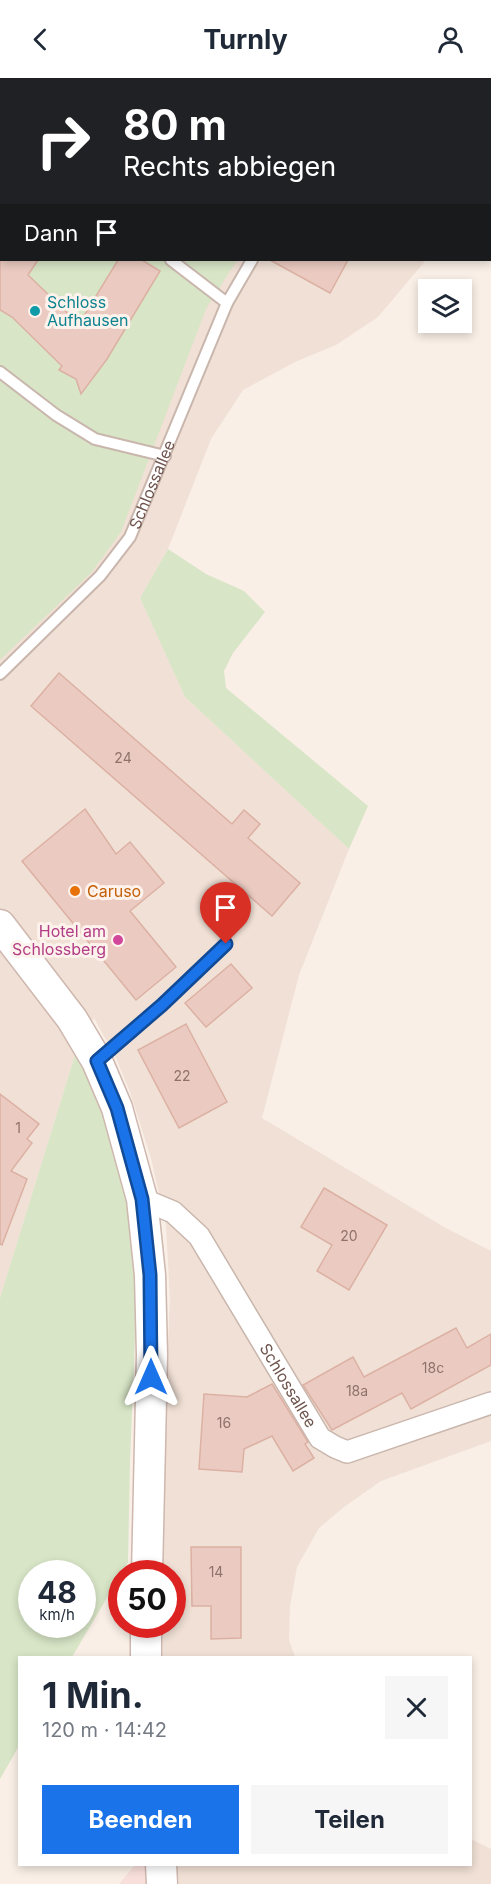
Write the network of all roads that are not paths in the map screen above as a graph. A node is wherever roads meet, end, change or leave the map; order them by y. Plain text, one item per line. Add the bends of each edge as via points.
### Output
1 (172, 261) edge
2 (251, 261) edge
3 (227, 303) junction
4 (0, 372) edge
5 (165, 456) junction
6 (0, 674) edge
7 (4, 938) edge
8 (226, 944) dead end
9 (97, 1061) junction
10 (142, 1199) junction
11 (491, 1403) edge
12 (147, 1560) edge
13 (146, 1638) edge
14 (146, 1656) edge
15 (161, 1866) edge
16 (162, 1884) edge

1 - 3 lane
2 - 3 lane, Schlossallee
3 - 5 lane, Schlossallee
4 - 5 lane via 95,440
5 - 6 lane, Schlossallee via 130,537 100,576
7 - 9 main road via 72,1018
8 - 9 lane
9 - 10 main road via 117,1108
10 - 11 street, Schlossallee via 173,1212 199,1236 320,1438 335,1448 347,1452
10 - 12 main road via 150,1275 152,1355
13 - 14 main road
15 - 16 main road

